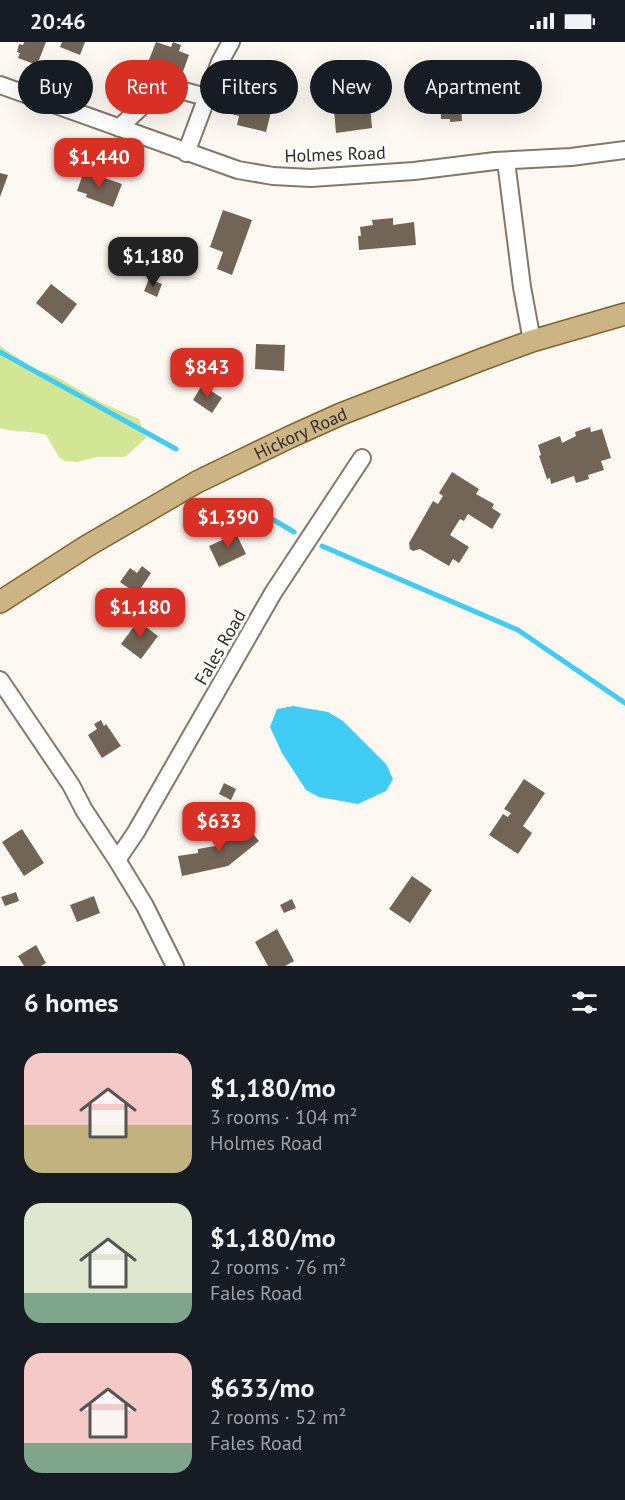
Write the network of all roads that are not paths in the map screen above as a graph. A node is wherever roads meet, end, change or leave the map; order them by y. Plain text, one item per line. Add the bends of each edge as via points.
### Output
1 (231, 42) edge
2 (221, 60) edge
3 (0, 85) edge
4 (200, 95) edge
5 (200, 114) edge
6 (119, 128) junction
7 (625, 150) edge
8 (186, 153) junction
9 (506, 161) junction
10 (625, 314) edge
11 (532, 341) junction
12 (362, 458) dead end
13 (0, 602) edge
14 (0, 681) edge
15 (117, 860) junction
16 (175, 966) edge

1 - 2 street
3 - 6 street, Holmes Road
4 - 6 street via 180,90 142,106
5 - 8 street
6 - 8 street, Holmes Road
7 - 9 street, Holmes Road
8 - 9 street, Holmes Road via 237,171 311,178
9 - 11 street
10 - 11 main road, Hickory Road
11 - 13 main road, Hickory Road via 341,414 197,482
12 - 15 street, Fales Road via 273,593
14 - 15 street
15 - 16 street

